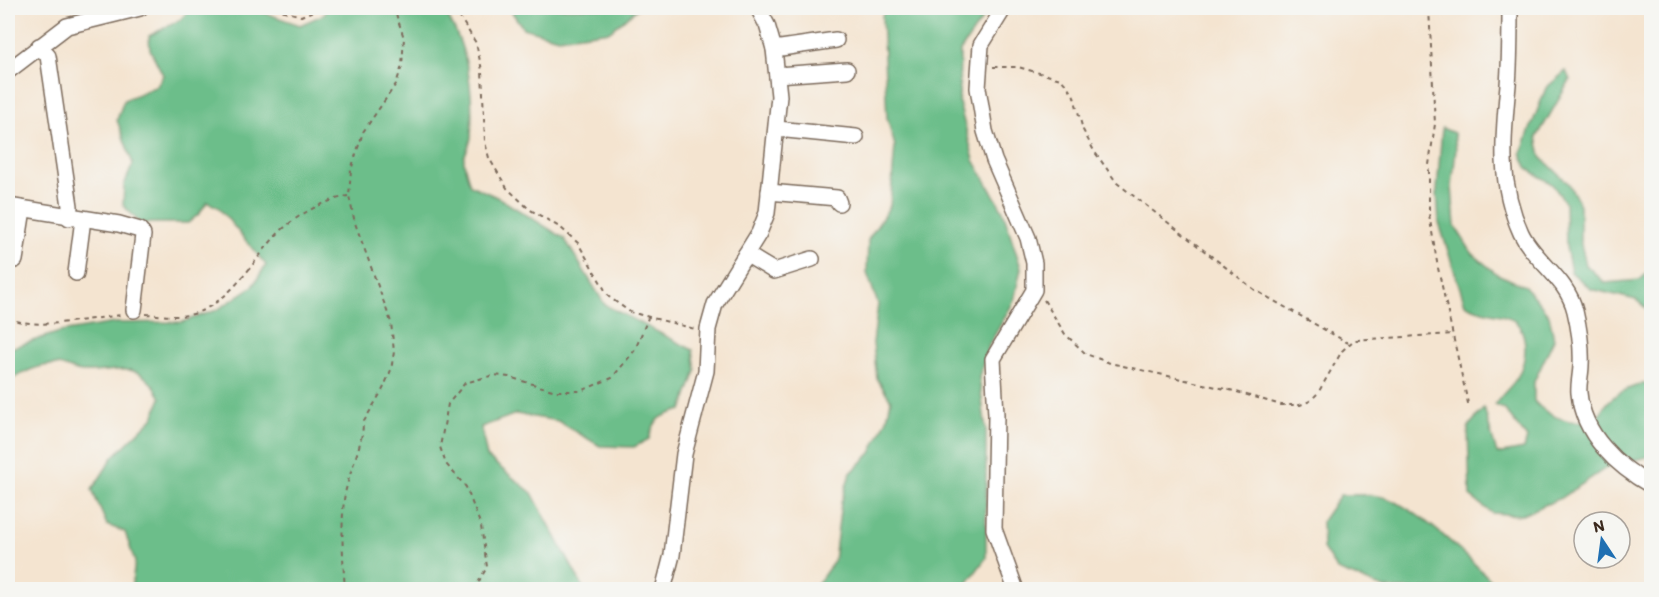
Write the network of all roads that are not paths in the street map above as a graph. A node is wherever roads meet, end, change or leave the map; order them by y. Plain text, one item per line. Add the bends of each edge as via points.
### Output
1 (133, 8) edge
2 (760, 8) edge
3 (1004, 8) edge
4 (1510, 8) edge
5 (836, 40) dead end
6 (39, 46) junction
7 (774, 49) junction
8 (847, 70) dead end
9 (8, 71) edge
10 (777, 75) junction
11 (777, 129) junction
12 (856, 137) dead end
13 (769, 192) junction
14 (839, 203) dead end
15 (8, 206) edge
16 (23, 210) junction
17 (76, 219) junction
18 (746, 254) junction
19 (812, 259) dead end
20 (15, 260) dead end
21 (76, 273) dead end
22 (134, 313) road end
23 (1652, 486) edge
24 (663, 590) edge
25 (1016, 590) edge

1 - 6 street via 68,26
2 - 7 street
3 - 25 street via 981,45 978,88 994,160 1028,238 1034,263 1034,290 993,359 994,529
4 - 23 street via 1502,158 1514,211 1533,253 1554,273 1575,310 1581,346 1579,392 1585,418 1614,460
5 - 7 street
6 - 9 street
6 - 17 street via 48,56 70,206
7 - 10 street
8 - 10 street
10 - 11 street
11 - 12 street
11 - 13 street
13 - 14 street via 837,198
13 - 18 street via 767,213
15 - 16 street
16 - 17 street
16 - 20 street
17 - 21 street
17 - 22 street via 140,230 143,235
18 - 19 street via 774,272
18 - 24 street via 715,304 708,329 706,371 681,471 672,555

